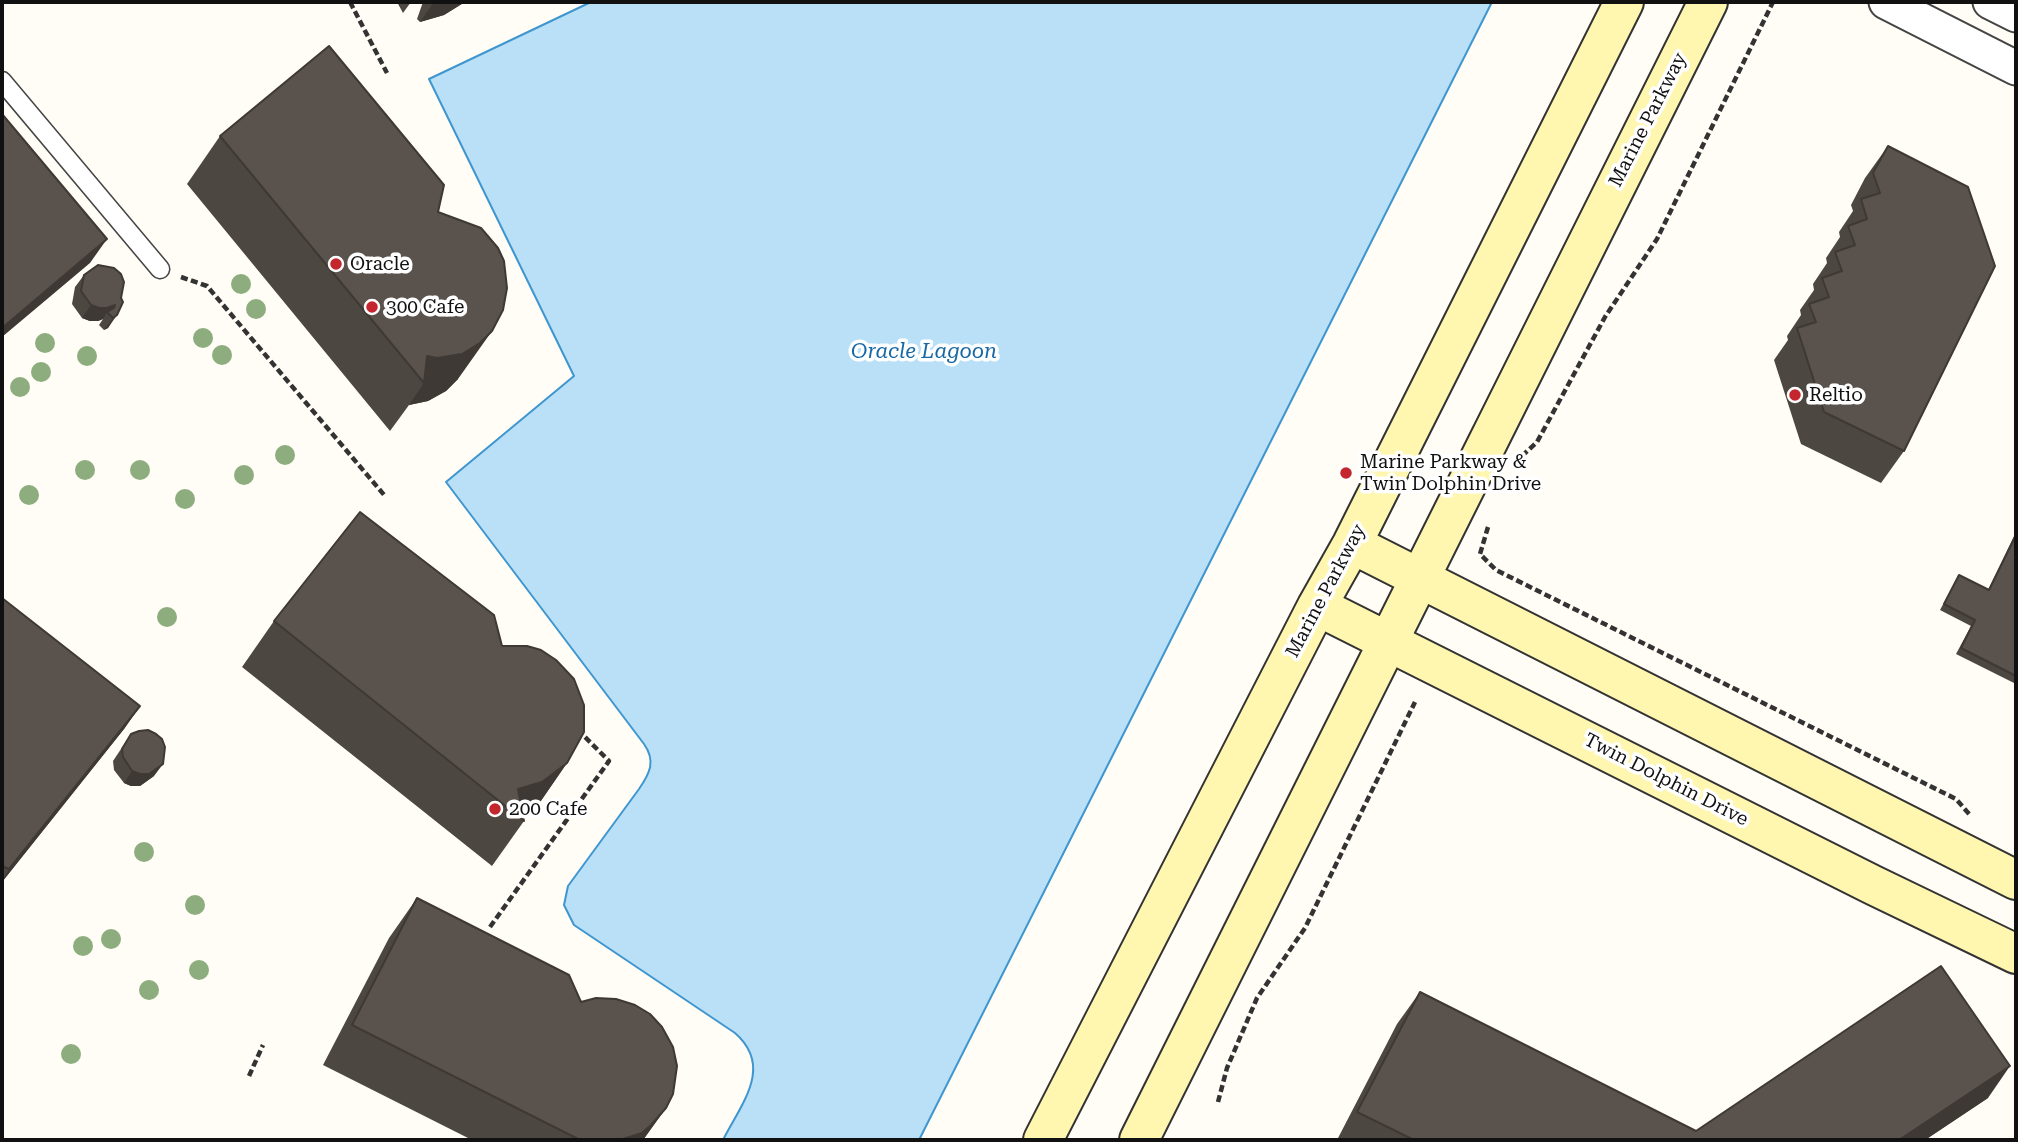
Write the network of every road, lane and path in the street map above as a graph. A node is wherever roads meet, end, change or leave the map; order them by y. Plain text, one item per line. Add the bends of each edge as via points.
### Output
1 (350, 2) edge
2 (1624, 2) edge
3 (1708, 2) edge
4 (1773, 2) edge
5 (1886, 2) edge
6 (1990, 2) edge
7 (2016, 15) edge
8 (2016, 68) edge
9 (387, 73) dead end
10 (2, 81) edge
11 (160, 269) joint
12 (1521, 458) dead end
13 (385, 496) dead end
14 (1490, 521) dead end
15 (1352, 544) junction
16 (1419, 578) junction
17 (1317, 606) junction
18 (1388, 640) junction
19 (1415, 702) dead end
20 (572, 724) edge
21 (1969, 814) dead end
22 (2016, 880) edge
23 (490, 927) dead end
24 (2016, 954) edge
25 (263, 1045) dead end
26 (248, 1076) dead end
27 (1218, 1102) dead end
28 (1043, 1140) edge
29 (1139, 1140) edge

1 - 9 path
2 - 15 main road, Marine Parkway
3 - 16 main road, Marine Parkway
4 - 12 path via 1657,239 1605,317 1537,442
5 - 8 street
6 - 7 street
10 - 11 lane
11 - 13 path via 207,286
14 - 21 path via 1480,554 1496,570 1956,799
15 - 16 main road
15 - 17 main road, Marine Parkway
16 - 18 main road, Marine Parkway
16 - 22 main road
17 - 18 main road, Twin Dolphin Drive
17 - 28 main road, Marine Parkway
18 - 24 main road, Twin Dolphin Drive
18 - 29 main road, Marine Parkway
19 - 27 path via 1305,928 1256,998
20 - 23 path via 610,761
25 - 26 path

